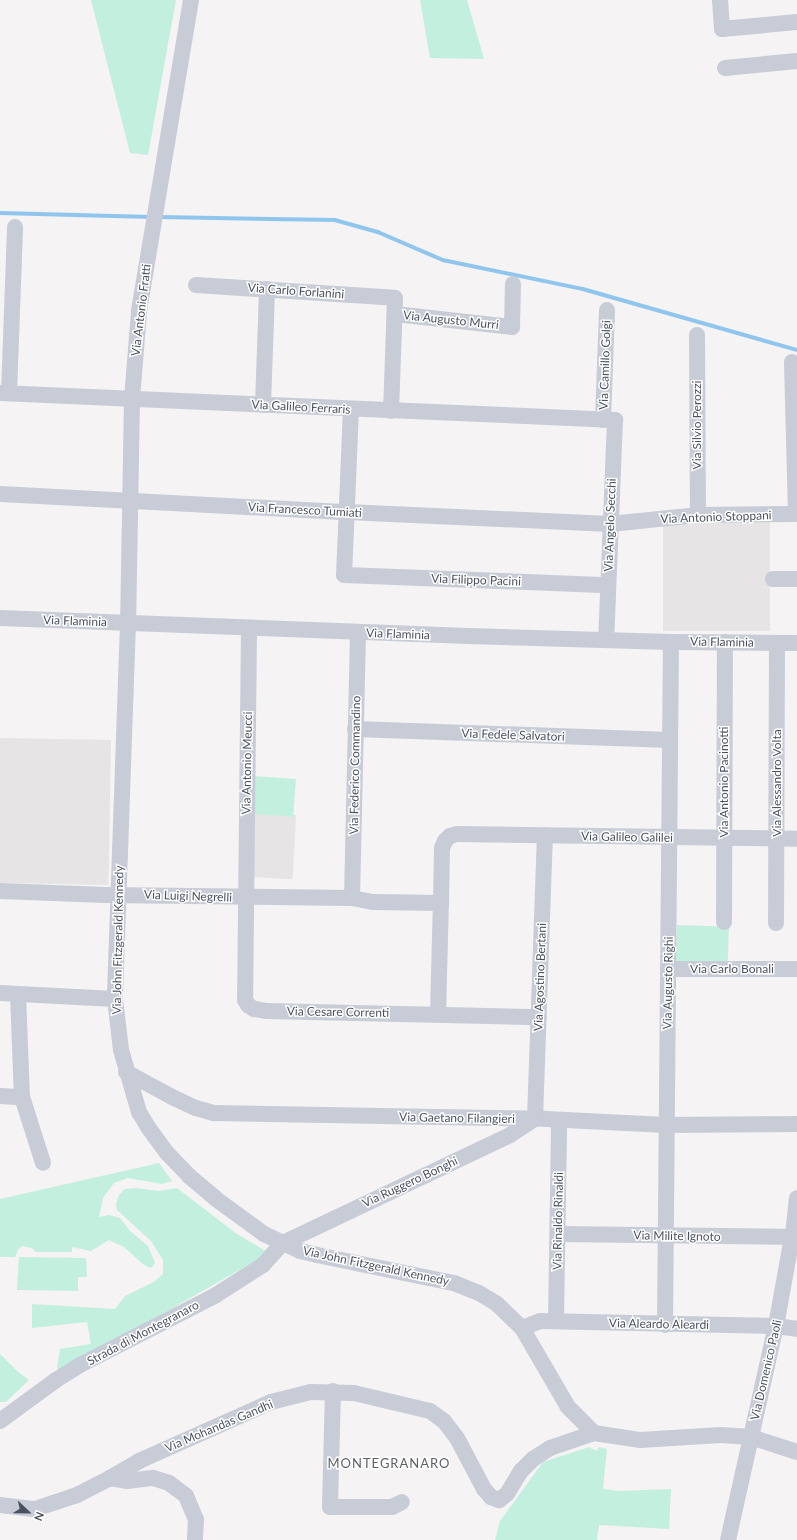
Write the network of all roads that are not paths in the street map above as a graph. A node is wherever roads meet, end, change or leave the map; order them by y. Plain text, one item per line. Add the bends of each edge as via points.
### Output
1 (191, 0) edge
2 (720, 0) edge
3 (797, 22) edge
4 (797, 61) edge
5 (725, 68) dead end
6 (16, 227) dead end
7 (196, 284) dead end
8 (513, 284) dead end
9 (267, 289) junction
10 (607, 310) dead end
11 (395, 314) junction
12 (697, 335) dead end
13 (792, 362) dead end
14 (4, 393) edge
15 (132, 400) junction
16 (263, 405) junction
17 (351, 409) junction
18 (391, 411) junction
19 (603, 420) junction
20 (0, 494) edge
21 (130, 501) junction
22 (347, 512) junction
23 (796, 514) edge
24 (698, 515) junction
25 (610, 524) junction
26 (773, 579) dead end
27 (797, 580) edge
28 (608, 585) junction
29 (0, 618) edge
30 (128, 623) junction
31 (249, 628) junction
32 (358, 632) junction
33 (606, 640) junction
34 (671, 642) junction
35 (725, 642) junction
36 (777, 643) junction
37 (797, 643) edge
38 (356, 729) junction
39 (670, 740) junction
40 (545, 835) junction
41 (669, 837) junction
42 (724, 838) junction
43 (776, 838) junction
44 (797, 839) edge
45 (0, 891) edge
46 (118, 894) junction
47 (246, 897) junction
48 (352, 898) junction
49 (441, 903) junction
50 (724, 922) dead end
51 (776, 922) dead end
52 (668, 969) junction
53 (797, 969) edge
54 (0, 994) edge
55 (18, 994) junction
56 (115, 998) junction
57 (438, 1014) junction
58 (538, 1017) junction
59 (126, 1072) junction
60 (0, 1096) edge
61 (22, 1097) junction
62 (535, 1119) junction
63 (559, 1120) junction
64 (797, 1124) edge
65 (666, 1125) junction
66 (43, 1163) dead end
67 (797, 1198) edge
68 (558, 1234) junction
69 (665, 1236) junction
70 (794, 1237) edge
71 (283, 1243) junction
72 (556, 1321) junction
73 (665, 1325) junction
74 (776, 1326) junction
75 (522, 1328) junction
76 (797, 1328) edge
77 (333, 1391) junction
78 (581, 1420) junction
79 (0, 1421) edge
80 (594, 1433) junction
81 (751, 1437) junction
82 (560, 1444) junction
83 (797, 1452) edge
84 (110, 1478) junction
85 (402, 1502) dead end
86 (0, 1505) edge
87 (195, 1540) edge
88 (728, 1540) edge

1 - 15 street, Via Antonio Fratti via 136,333
2 - 3 street via 722,30
4 - 5 street
6 - 14 street
7 - 9 street, Via Carlo Forlanini
8 - 11 street, Via Augusto Murri via 512,326
9 - 11 street, Via Carlo Forlanini via 395,298
9 - 16 street
10 - 19 street, Via Camillo Golgi
11 - 18 street
12 - 24 street, Via Silvio Perozzi
13 - 23 street
14 - 15 street, Via Galileo Ferraris
15 - 16 street, Via Galileo Ferraris
15 - 21 street, Via Antonio Fratti
16 - 17 street, Via Galileo Ferraris
17 - 18 street, Via Galileo Ferraris
17 - 22 street
18 - 19 street, Via Galileo Ferraris
19 - 25 street, Via Angelo Secchi via 614,420
20 - 21 street, Via Francesco Tumiati
21 - 22 street, Via Francesco Tumiati
21 - 30 street, Via Antonio Fratti
22 - 25 street, Via Francesco Tumiati
22 - 28 street, Via Filippo Pacini via 344,575
23 - 24 street, Via Antonio Stoppani
24 - 25 street, Via Antonio Stoppani
25 - 28 street, Via Angelo Secchi
26 - 27 street
28 - 33 street, Via Angelo Secchi
29 - 30 street, Via Flaminia
30 - 31 street, Via Flaminia
30 - 46 street, Via John Fitzgerald Kennedy
31 - 32 street, Via Flaminia
31 - 47 street, Via Antonio Meucci
32 - 33 street, Via Flaminia
32 - 38 street, Via Federico Commandino
33 - 34 street, Via Flaminia
34 - 35 street, Via Flaminia
34 - 39 street, Via Augusto Righi
35 - 36 street, Via Flaminia
35 - 42 street, Via Antonio Pacinotti
36 - 37 street, Via Flaminia
36 - 43 street, Via Alessandro Volta
38 - 39 street, Via Fedele Salvatori
38 - 48 street, Via Federico Commandino
39 - 41 street, Via Augusto Righi
40 - 41 street, Via Galileo Galilei
40 - 49 street, Via Galileo Galilei via 450,836 442,848
40 - 58 street, Via Agostino Bertani
41 - 42 street, Via Galileo Galilei
41 - 52 street, Via Augusto Righi
42 - 43 street, Via Galileo Galilei
42 - 50 street, Via Antonio Pacinotti
43 - 44 street, Via Galileo Galilei
43 - 51 street, Via Alessandro Volta
45 - 46 street, Via Luigi Negrelli
46 - 47 street, Via Luigi Negrelli
46 - 56 street, Via John Fitzgerald Kennedy
47 - 48 street, Via Luigi Negrelli
47 - 57 street, Via Cesare Correnti via 245,1000 254,1009
48 - 49 street, Via Luigi Negrelli via 373,902
49 - 57 street
52 - 53 street, Via Carlo Bonali
52 - 65 street, Via Augusto Righi
54 - 55 street
55 - 56 street
55 - 61 street
56 - 59 street, Via John Fitzgerald Kennedy via 117,1027
57 - 58 street, Via Cesare Correnti
58 - 62 street, Via Agostino Bertani
59 - 62 street, Via Gaetano Filangieri via 172,1097 214,1113
59 - 71 street, Via John Fitzgerald Kennedy via 139,1112 167,1153 216,1199 264,1234
60 - 61 street
61 - 66 street
62 - 63 street, Via Gaetano Filangieri
62 - 71 street, Via Ruggero Bonghi via 510,1135
63 - 65 street, Via Gaetano Filangieri
63 - 68 street, Via Rinaldo Rinaldi
64 - 65 street, Via Gaetano Filangieri
65 - 69 street, Via Augusto Righi
67 - 70 street, Via Domenico Paoli
68 - 69 street, Via Milite Ignoto
68 - 72 street, Via Rinaldo Rinaldi
69 - 70 street, Via Milite Ignoto
69 - 73 street, Via Augusto Righi
70 - 74 street, Via Domenico Paoli
71 - 75 street, Via John Fitzgerald Kennedy via 300,1251 460,1285 497,1304
71 - 79 street, Strada di Montegranaro via 263,1265 203,1301 80,1365
72 - 73 street, Via Aleardo Aleardi
72 - 75 street, Via Aleardo Aleardi via 540,1321
73 - 74 street, Via Aleardo Aleardi
74 - 76 street, Via Aleardo Aleardi
74 - 81 street, Via Domenico Paoli
75 - 78 street, Via John Fitzgerald Kennedy via 568,1407
77 - 82 street, Via Mohandas Gandhi via 354,1393 430,1411 444,1421 457,1438 484,1489 491,1497 499,1500 508,1494 521,1471 533,1459
77 - 84 street, Via Mohandas Gandhi via 311,1392 271,1402 139,1461
77 - 85 street via 330,1507 392,1507
78 - 80 street, Via John Fitzgerald Kennedy
78 - 82 street
80 - 81 street via 640,1440 721,1435
80 - 82 street
81 - 83 street
81 - 88 street, Via Domenico Paoli
84 - 86 street, Via Mohandas Gandhi via 77,1495 35,1509
84 - 87 street via 127,1481 153,1478 169,1483 186,1496 196,1519

